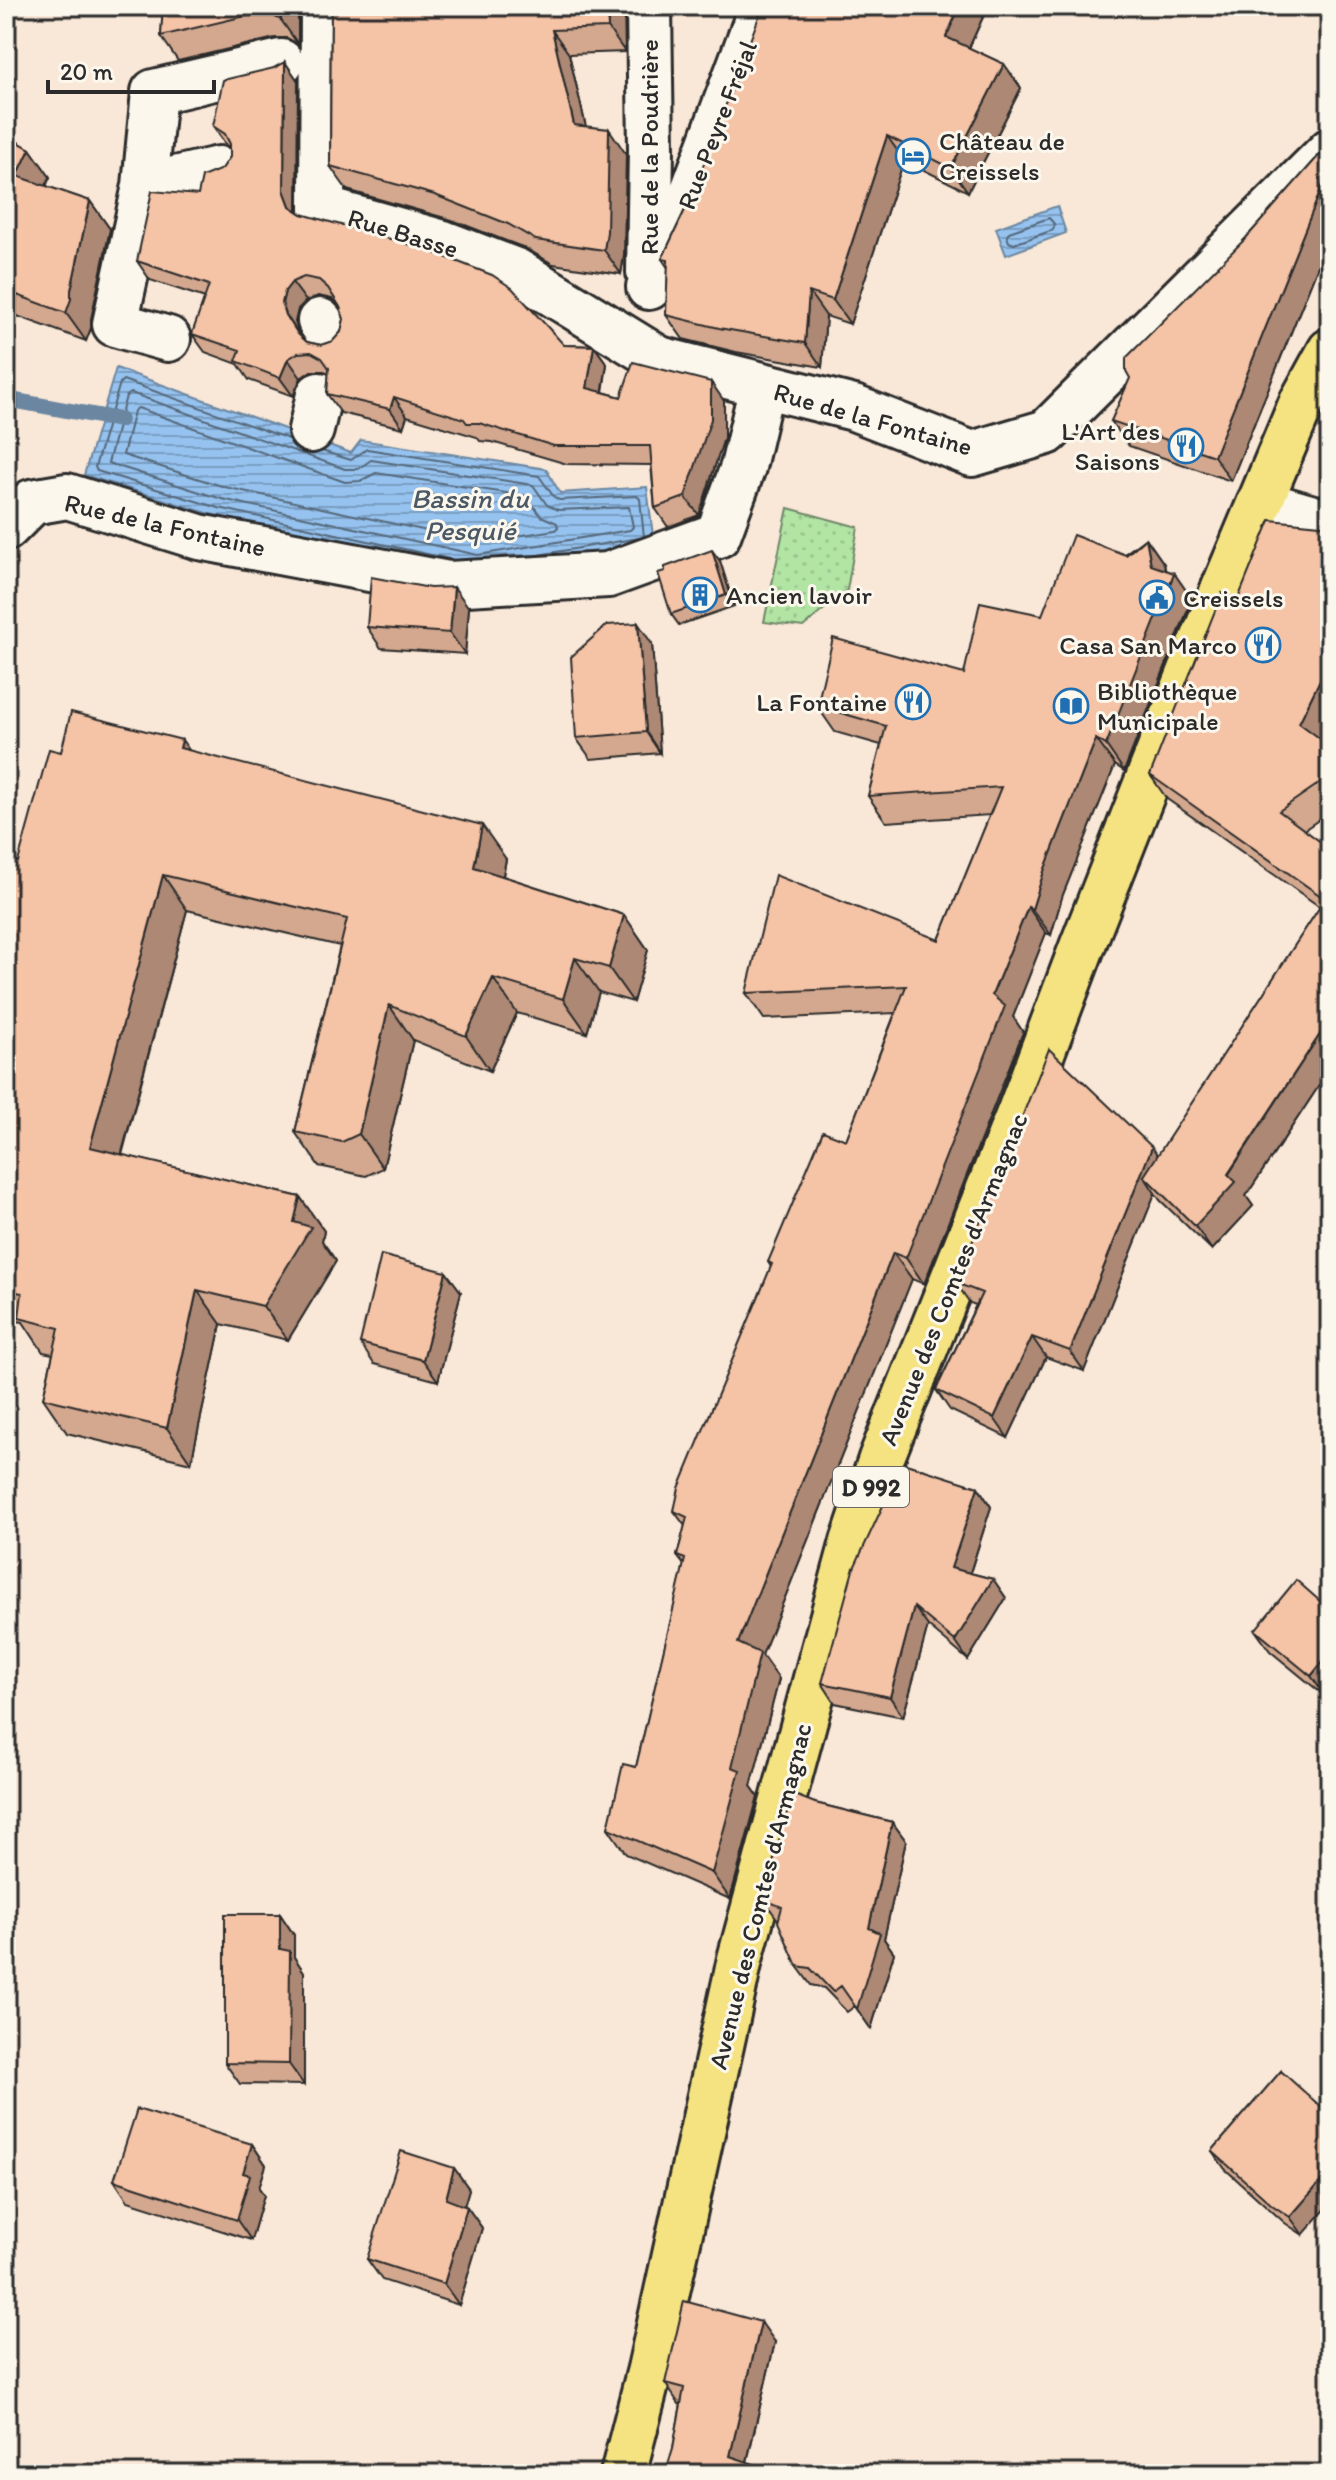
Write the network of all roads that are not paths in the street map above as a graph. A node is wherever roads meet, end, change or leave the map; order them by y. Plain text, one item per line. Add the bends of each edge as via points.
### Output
1 (323, 6) edge
2 (649, 6) edge
3 (762, 6) edge
4 (304, 58) junction
5 (1330, 151) edge
6 (219, 169) edge
7 (145, 186) junction
8 (649, 287) joint
9 (168, 339) dead end
10 (1330, 351) edge
11 (762, 386) junction
12 (1261, 503) junction
13 (1330, 523) edge
14 (6, 528) edge
15 (623, 2474) edge

1 - 4 street, Rue Basse
2 - 8 street, Rue de la Poudrière
3 - 8 street, Rue Peyre Fréjal via 686,210
4 - 7 street via 154,92
4 - 11 street, Rue Basse via 322,209 443,243 516,271 659,359
5 - 11 street, Rue de la Fontaine via 1047,432 972,454 854,408
6 - 7 street
7 - 9 street via 115,324
10 - 12 main road, Avenue des Comtes d'Armagnac / D 992 via 1302,402
11 - 14 street, Rue de la Fontaine via 743,467 718,535 608,575 449,584 199,537 67,496 32,502
12 - 13 street
12 - 15 main road, Avenue des Comtes d'Armagnac / D 992 via 881,1459 853,1542 740,1959

